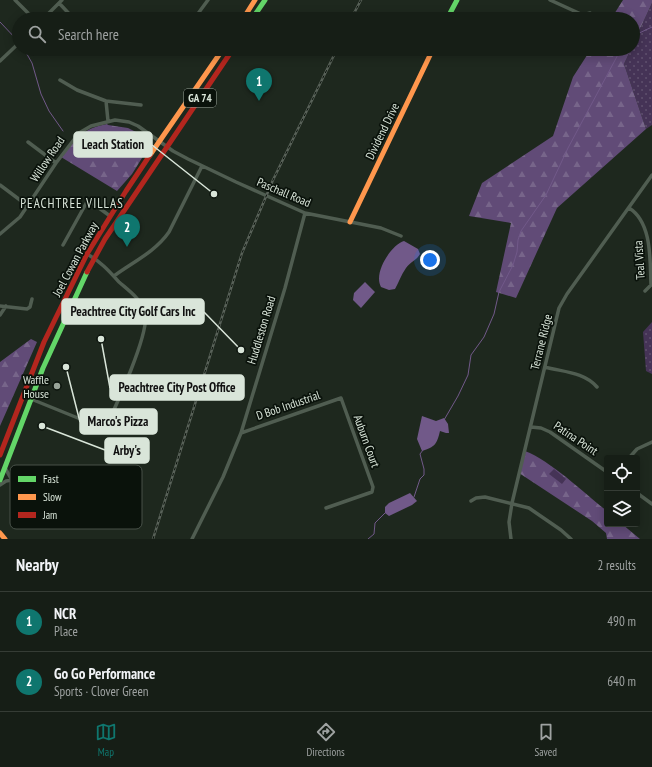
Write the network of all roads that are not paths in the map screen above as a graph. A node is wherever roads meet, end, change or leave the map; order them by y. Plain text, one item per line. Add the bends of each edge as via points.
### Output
1 (15, 0) edge
2 (208, 0) edge
3 (255, 0) edge
4 (265, 0) edge
5 (457, 0) edge
6 (550, 0) edge
7 (61, 2) edge
8 (27, 12) edge
9 (50, 12) edge
10 (69, 12) edge
11 (199, 12) edge
12 (247, 12) edge
13 (257, 12) edge
14 (451, 12) edge
15 (575, 12) edge
16 (12, 50) edge
17 (218, 56) edge
18 (228, 56) edge
19 (429, 56) edge
20 (0, 61) edge
21 (60, 80) dead end
22 (106, 101) junction
23 (141, 105) dead end
24 (108, 122) junction
25 (28, 142) dead end
26 (160, 142) junction
27 (167, 146) junction
28 (56, 163) junction
29 (202, 166) junction
30 (652, 175) edge
31 (0, 185) edge
32 (28, 206) junction
33 (629, 208) junction
34 (305, 212) junction
35 (110, 216) junction
36 (350, 222) junction
37 (0, 234) edge
38 (401, 236) dead end
39 (63, 245) dead end
40 (87, 254) junction
41 (97, 260) junction
42 (114, 276) junction
43 (645, 291) dead end
44 (32, 299) dead end
45 (0, 306) edge
46 (6, 306) junction
47 (0, 315) edge
48 (545, 368) junction
49 (597, 387) dead end
50 (341, 398) joint
51 (31, 399) junction
52 (531, 427) junction
53 (241, 433) junction
54 (652, 442) edge
55 (0, 455) edge
56 (632, 455) edge
57 (4, 467) junction
58 (604, 470) edge
59 (10, 477) edge
60 (0, 480) edge
61 (10, 480) edge
62 (0, 485) edge
63 (640, 495) edge
64 (471, 501) dead end
65 (512, 503) junction
66 (652, 504) edge
67 (326, 508) dead end
68 (0, 533) edge
69 (5, 539) edge
70 (192, 539) edge
71 (511, 539) edge
72 (571, 539) edge

1 - 8 street
2 - 11 street
3 - 12 main road
4 - 13 main road
5 - 14 main road
6 - 15 street
7 - 9 street
7 - 10 street
16 - 20 street
17 - 26 main road, Joel Cowan Parkway / GA 74
18 - 27 main road, Joel Cowan Parkway / GA 74
19 - 36 main road, Dividend Drive
21 - 22 street via 77,90
22 - 23 street
22 - 24 street
24 - 26 street, Willow Road via 123,121 132,124
24 - 28 street, Willow Road via 87,127 79,133
25 - 28 street
26 - 27 street, Willow Road
26 - 35 main road, Joel Cowan Parkway / GA 74
27 - 29 street, Paschall Road
27 - 41 main road, Joel Cowan Parkway / GA 74 via 105,239
28 - 32 street, Willow Road
29 - 34 street, Paschall Road
29 - 42 street via 169,232 155,248
30 - 33 street, Terrane Ridge
31 - 32 street
32 - 37 street, Willow Road via 20,217
33 - 43 street, Teal Vista via 640,217 647,231 651,285
33 - 48 street, Terrane Ridge via 561,304
34 - 36 street, Paschall Road
34 - 53 street, Huddleston Road
35 - 39 street via 88,200
35 - 40 main road, Joel Cowan Parkway / GA 74
36 - 38 street, Paschall Road via 381,228
40 - 41 street
40 - 55 main road, Joel Cowan Parkway / GA 74 via 44,342
41 - 42 street
41 - 51 main road, Joel Cowan Parkway / GA 74 via 81,282
42 - 51 street via 140,302 145,312 146,324 105,430
44 - 46 street via 27,309
45 - 46 street
46 - 47 street
48 - 49 street via 583,376
48 - 52 street, Terrane Ridge
50 - 53 street, D Bob Industrial
50 - 67 street, Auburn Court via 369,476 372,492
51 - 57 main road, Joel Cowan Parkway / GA 74
52 - 58 street, Patina Point via 550,432
52 - 65 street, Terrane Ridge
53 - 70 street, Huddleston Road via 223,477
54 - 56 street via 637,449
57 - 59 street
57 - 60 main road, Joel Cowan Parkway / GA 74
61 - 62 street
63 - 66 street
64 - 65 street via 485,497
65 - 71 street, Terrane Ridge via 509,522
65 - 72 street via 535,511
68 - 69 main road

